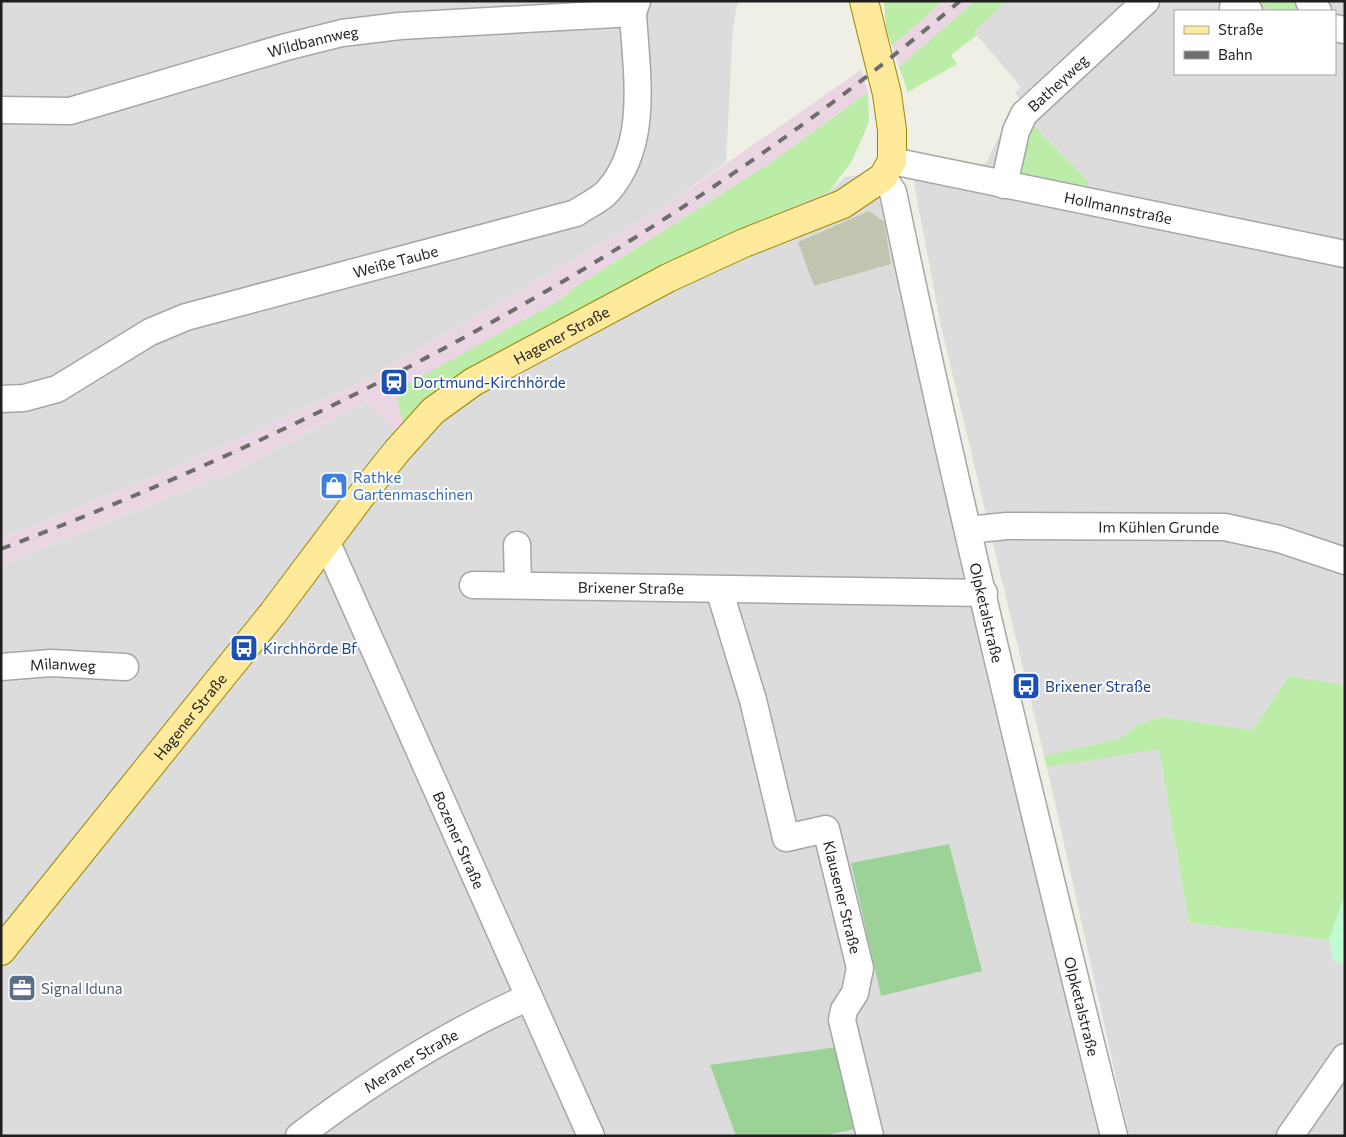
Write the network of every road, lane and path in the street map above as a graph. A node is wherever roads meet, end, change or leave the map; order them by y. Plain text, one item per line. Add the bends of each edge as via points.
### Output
1 (864, 1) edge
2 (1146, 1) edge
3 (1239, 1) edge
4 (635, 7) edge
5 (1244, 10) edge
6 (1, 110) edge
7 (888, 169) junction
8 (1004, 185) junction
9 (1345, 254) edge
10 (1, 399) edge
11 (968, 530) junction
12 (327, 543) junction
13 (517, 544) dead end
14 (1345, 561) edge
15 (473, 584) dead end
16 (518, 585) junction
17 (719, 589) junction
18 (984, 593) junction
19 (1, 667) edge
20 (125, 667) dead end
21 (1, 951) edge
22 (529, 997) junction
23 (1345, 1057) edge
24 (299, 1136) edge
25 (591, 1136) edge
26 (870, 1136) edge
27 (1114, 1136) edge
28 (1290, 1136) edge

1 - 7 main road via 887,94 892,130
2 - 8 street, Batheyweg via 1024,114 1016,131
3 - 5 street via 1233,8
4 - 6 street, Wildbannweg via 342,33 70,111
4 - 10 street, Weiße Taube via 637,107 632,145 625,168 606,193 576,213 186,317 150,332 57,390 24,398
7 - 8 street, Hollmannstraße
7 - 11 street, Olpketalstraße
7 - 12 main road, Hagener Straße via 843,204 744,243 668,278 452,396 433,411 397,450
8 - 9 street, Hollmannstraße
11 - 14 street, Im Kühlen Grunde via 1006,526 1224,528 1279,539
11 - 18 street, Olpketalstraße
12 - 21 main road, Hagener Straße
12 - 22 street, Bozener Straße
13 - 16 street
15 - 16 street, Brixener Straße
16 - 17 street, Brixener Straße
17 - 18 street, Brixener Straße
17 - 26 street, Klausener Straße via 753,700 786,838 826,829 859,957 858,981 842,1020
18 - 27 street, Olpketalstraße
19 - 20 street, Milanweg via 50,663
22 - 24 street, Meraner Straße via 484,1017 382,1079
22 - 25 street, Bozener Straße
23 - 28 street

